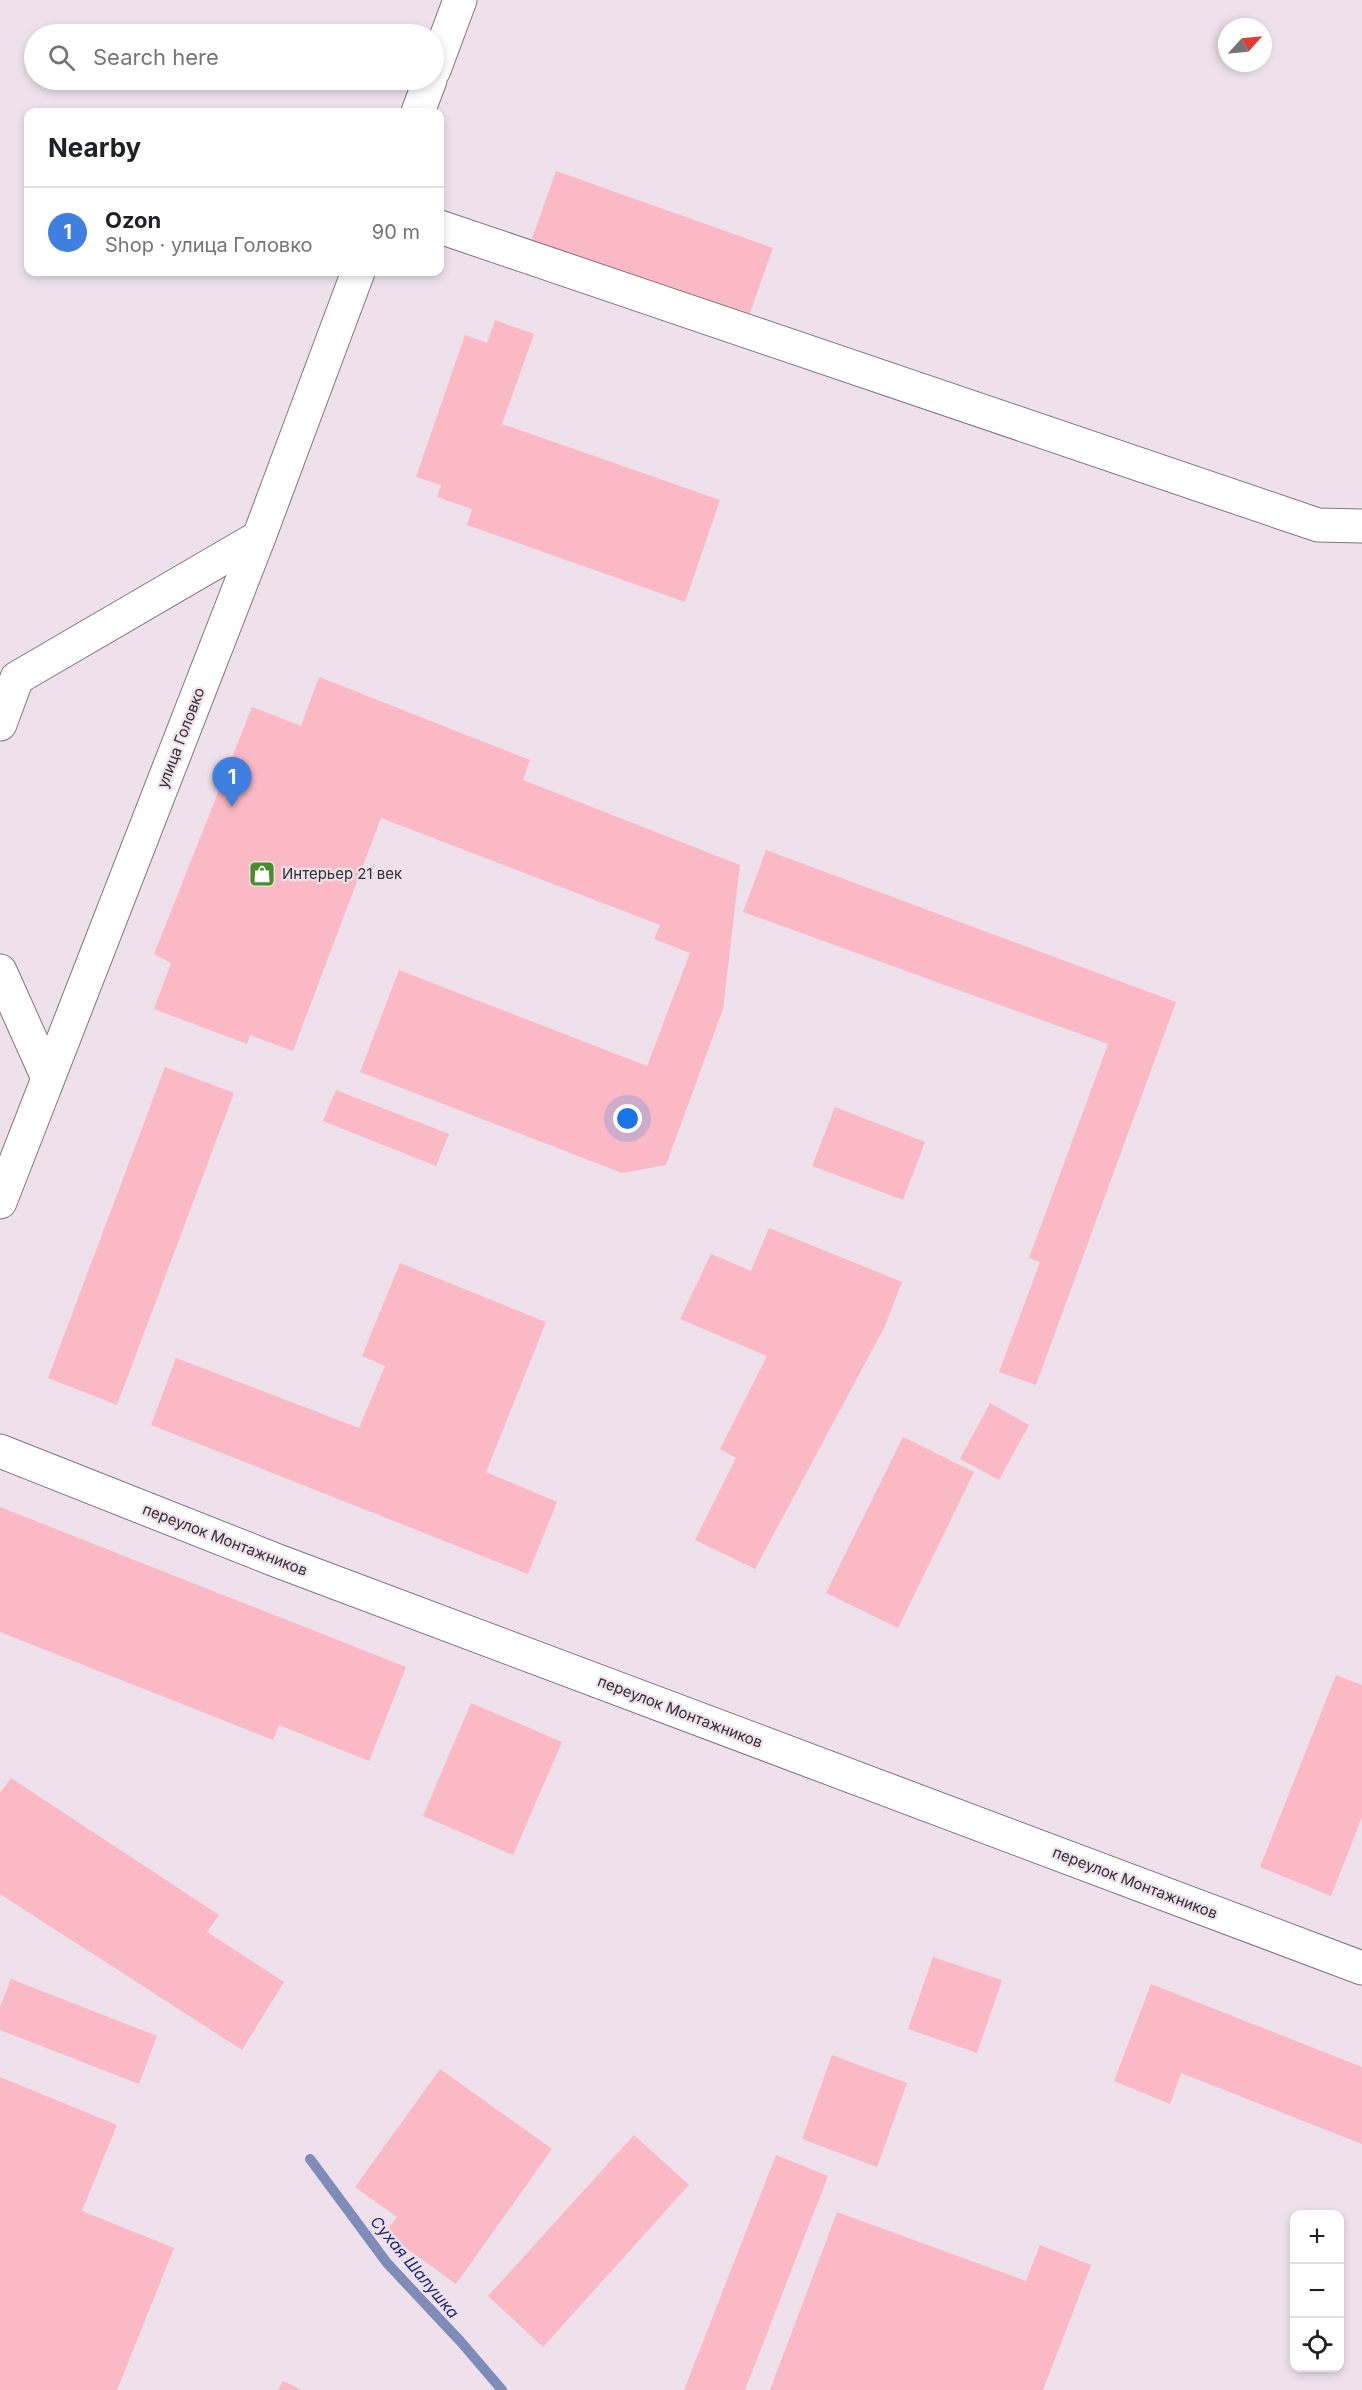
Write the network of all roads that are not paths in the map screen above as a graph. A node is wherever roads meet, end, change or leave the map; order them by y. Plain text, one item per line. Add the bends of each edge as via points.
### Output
1 (460, 0) edge
2 (444, 43) edge
3 (426, 90) edge
4 (420, 108) edge
5 (444, 228) edge
6 (357, 276) edge
7 (1362, 526) edge
8 (259, 537) junction
9 (0, 724) edge
10 (0, 971) edge
11 (48, 1078) junction
12 (0, 1202) edge
13 (0, 1451) edge
14 (1362, 1968) edge

1 - 2 street
3 - 4 street
5 - 7 street via 1318,525
6 - 8 street, улица Головко
8 - 9 street via 16,678
8 - 11 street, улица Головко
10 - 11 street
11 - 12 street, улица Головко
13 - 14 street, переулок Монтажников via 278,1562

